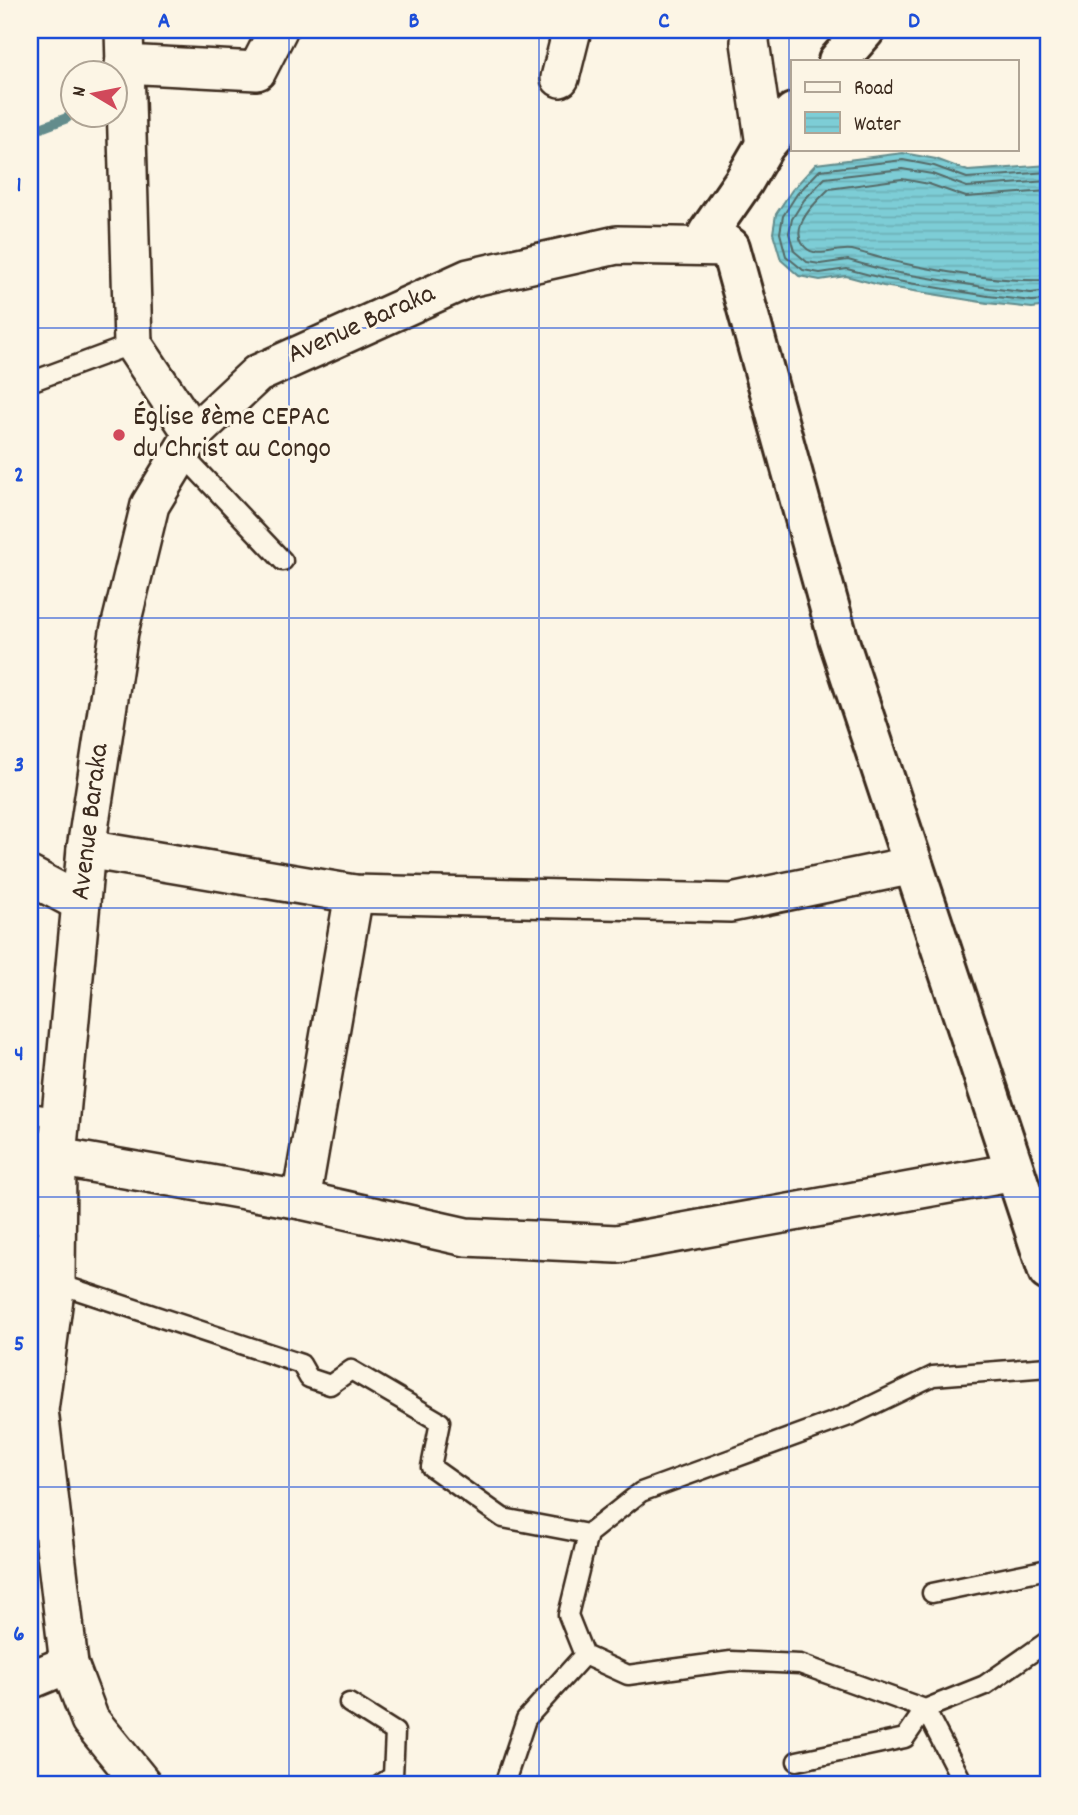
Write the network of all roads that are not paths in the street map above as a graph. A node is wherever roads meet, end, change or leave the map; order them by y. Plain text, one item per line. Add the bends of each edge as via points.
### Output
1 (278, 30) edge
2 (572, 30) edge
3 (751, 30) edge
4 (865, 30) edge
5 (124, 47) edge
6 (839, 60) edge
7 (560, 78) dead end
8 (791, 115) edge
9 (765, 145) junction
10 (730, 247) junction
11 (133, 344) junction
12 (30, 382) edge
13 (186, 443) junction
14 (283, 561) dead end
15 (86, 849) junction
16 (914, 865) junction
17 (30, 876) edge
18 (354, 894) junction
19 (81, 903) junction
20 (46, 1115) edge
21 (57, 1157) junction
22 (1015, 1172) junction
23 (302, 1200) junction
24 (1048, 1271) edge
25 (56, 1283) junction
26 (1048, 1367) edge
27 (34, 1410) edge
28 (587, 1534) junction
29 (1048, 1569) edge
30 (932, 1593) dead end
31 (1048, 1641) edge
32 (584, 1655) junction
33 (69, 1664) junction
34 (30, 1679) edge
35 (349, 1703) dead end
36 (925, 1709) junction
37 (797, 1761) dead end
38 (143, 1785) edge
39 (380, 1785) edge
40 (504, 1785) edge
41 (961, 1785) edge

1 - 5 street via 257,71
2 - 7 street
3 - 9 street
4 - 6 street
5 - 11 street
8 - 9 street
9 - 10 street via 709,233
10 - 13 street, Avenue Baraka via 617,245 469,278 257,374
10 - 16 street via 838,638
11 - 12 lane
11 - 13 street
13 - 14 lane
13 - 15 street, Avenue Baraka via 150,505 119,632
15 - 18 street
15 - 19 street, Avenue Baraka
16 - 18 street via 731,903
16 - 22 street
17 - 19 street
18 - 23 street
19 - 20 street, Avenue Baraka
20 - 21 street, Avenue Baraka
21 - 23 street
21 - 25 street, Avenue Baraka
22 - 23 street via 617,1244 466,1237
22 - 24 street
25 - 27 street, Avenue Baraka
25 - 28 lane via 301,1364 309,1378 330,1385 351,1370 440,1422 431,1467 503,1518
26 - 28 lane via 933,1376 852,1415 641,1492
27 - 33 street, Avenue Baraka
28 - 32 lane via 568,1615
29 - 30 lane
31 - 36 lane via 985,1685
32 - 36 lane via 628,1675 731,1661 800,1664
32 - 40 lane via 526,1719
33 - 34 street
33 - 38 street, Avenue Baraka via 90,1720
35 - 39 lane via 395,1732 393,1776
36 - 37 lane via 905,1738
36 - 41 lane

